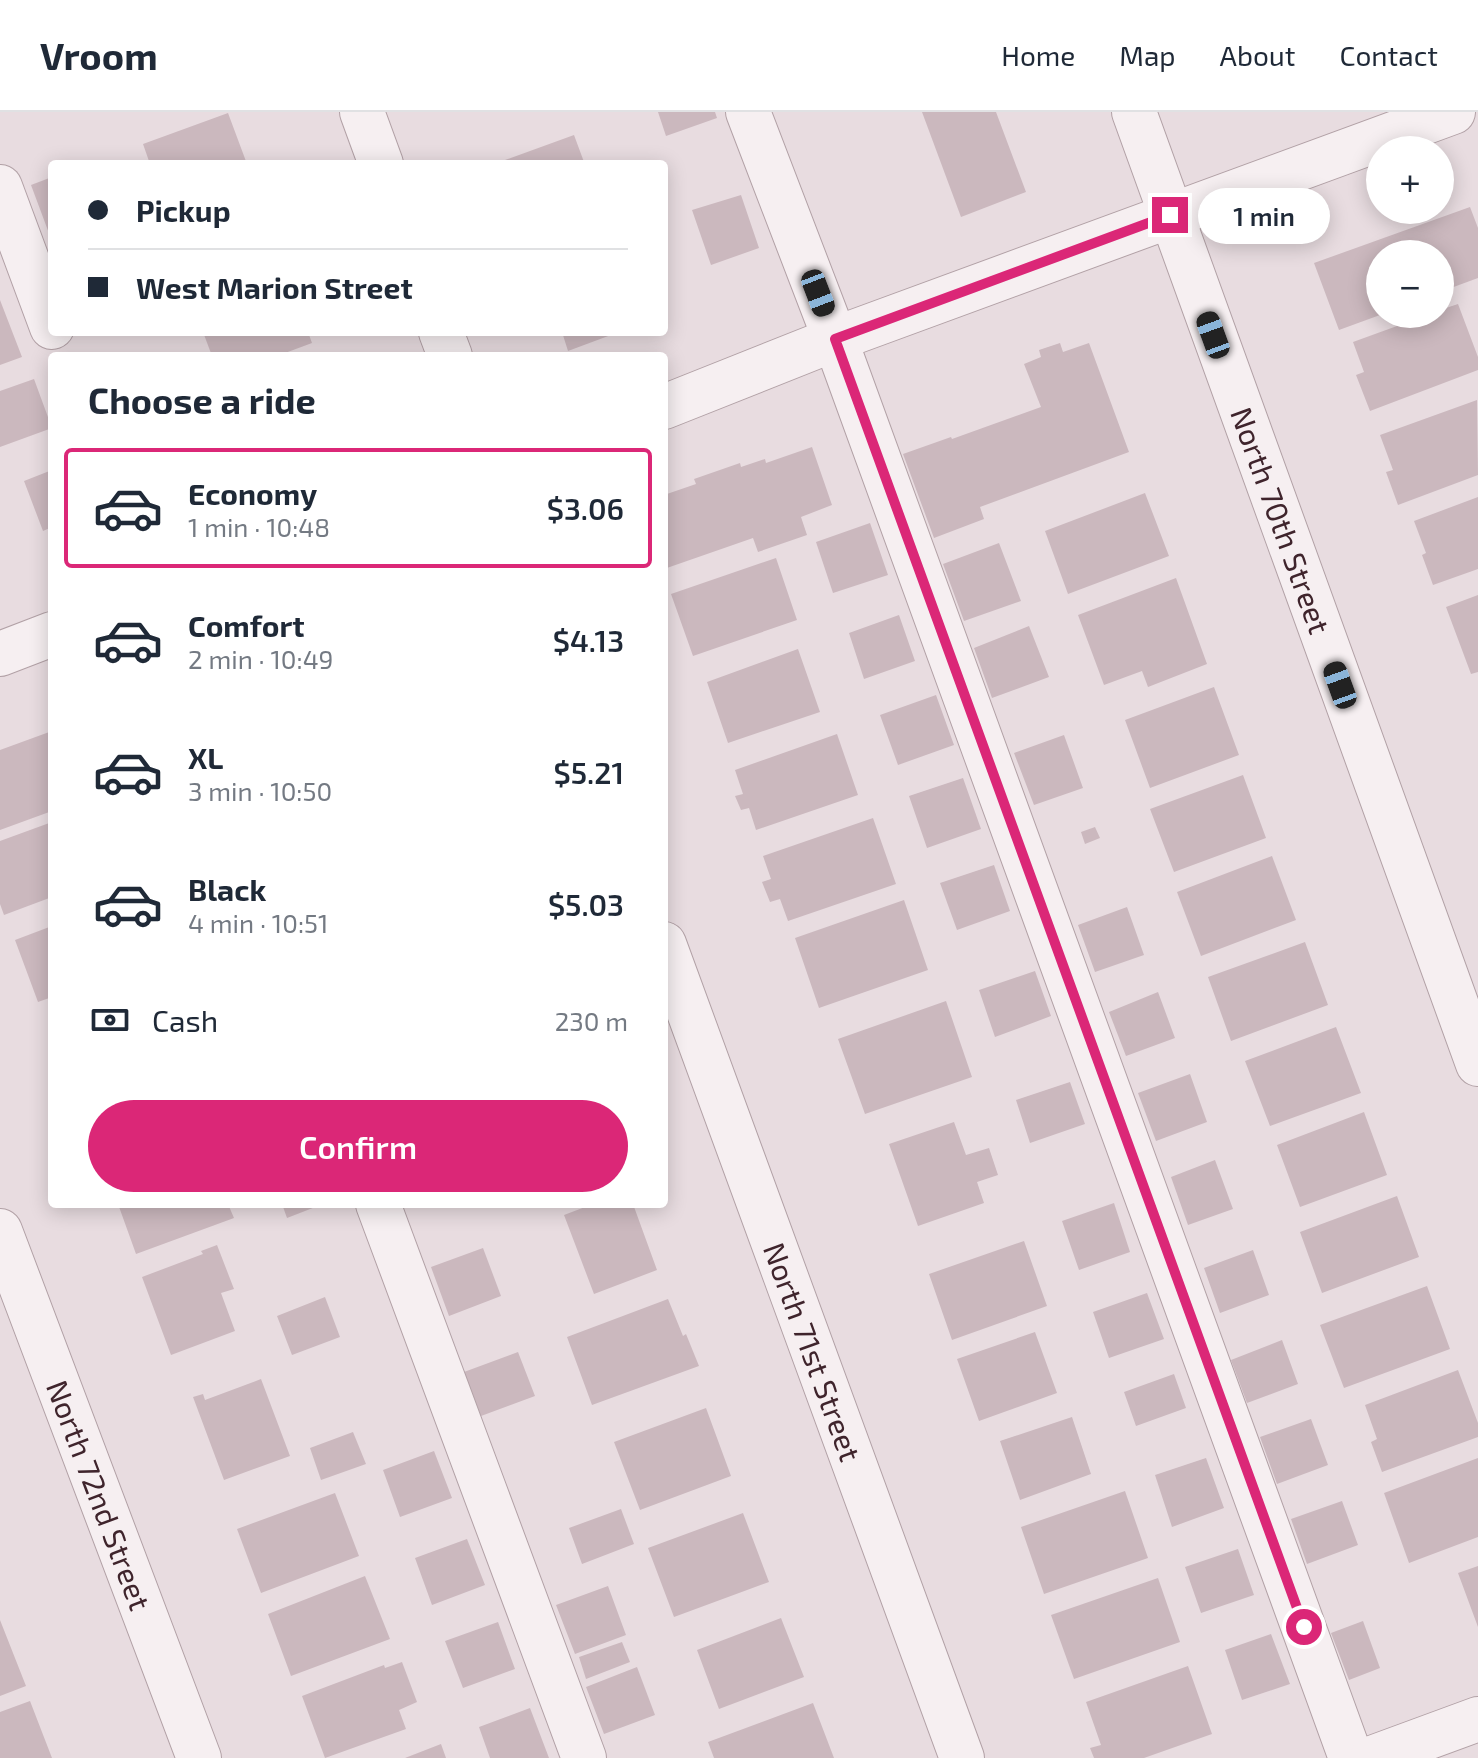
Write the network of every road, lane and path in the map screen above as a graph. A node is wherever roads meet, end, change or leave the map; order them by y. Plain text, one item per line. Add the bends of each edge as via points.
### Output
1 (362, 112) edge
2 (748, 112) edge
3 (1134, 112) edge
4 (1453, 112) edge
5 (380, 160) edge
6 (0, 187) edge
7 (1170, 215) junction
8 (48, 317) edge
9 (835, 339) junction
10 (668, 405) edge
11 (48, 636) edge
12 (0, 654) edge
13 (668, 955) edge
14 (1478, 1064) edge
15 (379, 1208) edge
16 (0, 1231) edge
17 (1478, 1719) edge
18 (199, 1758) edge
19 (584, 1758) edge
20 (962, 1758) edge
21 (1351, 1758) edge
22 (1372, 1758) edge

1 - 5 street
2 - 9 street
3 - 7 street, North 70th Street
4 - 7 street
6 - 8 street
7 - 9 street
7 - 14 street, North 70th Street
9 - 10 street
9 - 21 street
11 - 12 street
13 - 20 street, North 71st Street
15 - 19 street
16 - 18 street, North 72nd Street
17 - 22 street

